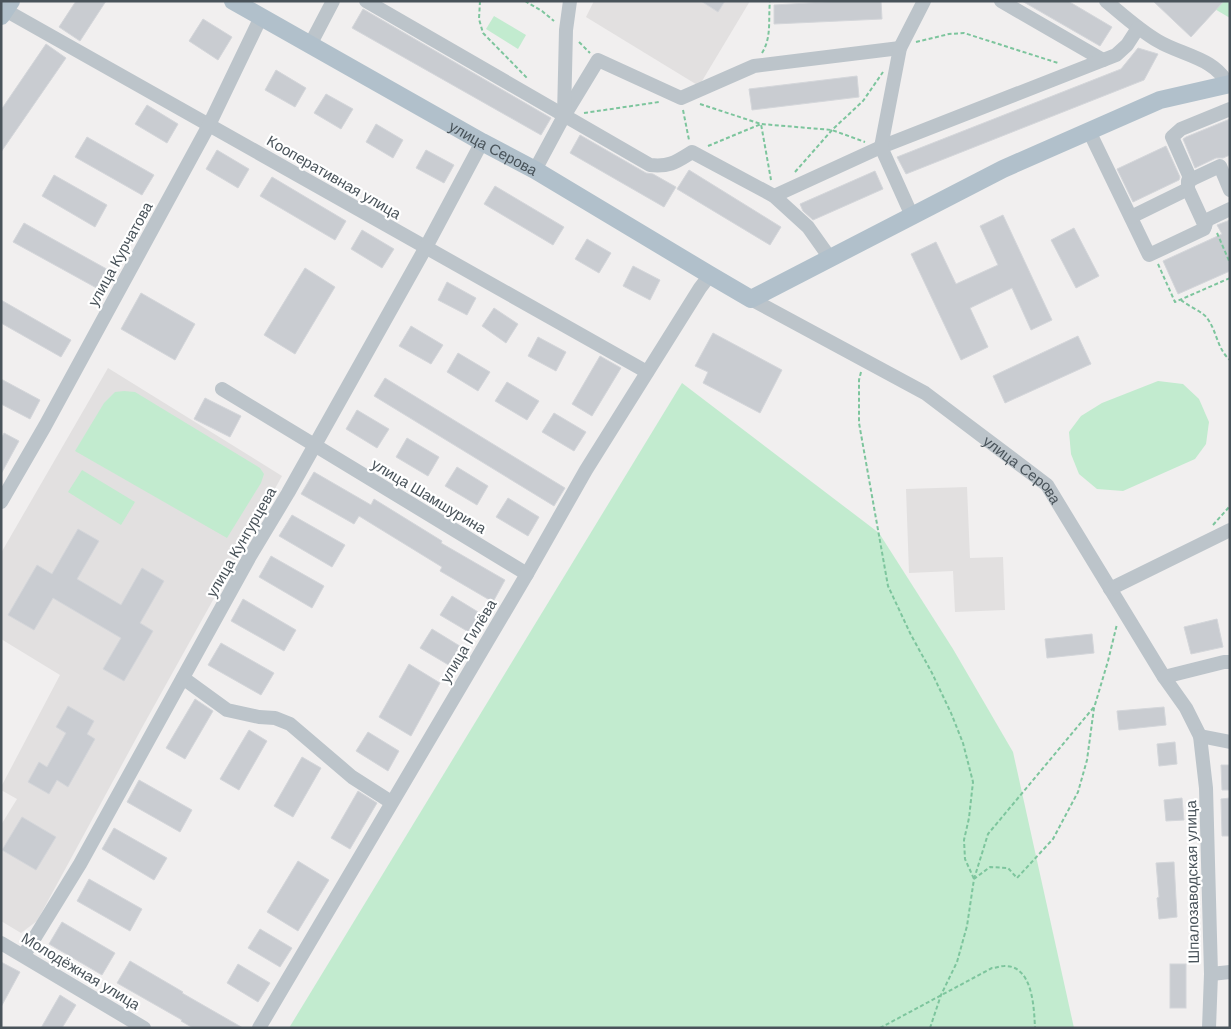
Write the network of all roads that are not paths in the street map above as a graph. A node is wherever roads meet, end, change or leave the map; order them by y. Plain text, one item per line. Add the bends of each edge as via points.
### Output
1 (233, 1) edge
2 (333, 1) edge
3 (366, 1) edge
4 (570, 1) edge
5 (924, 1) edge
6 (1001, 1) edge
7 (1106, 1) edge
8 (6, 9) edge
9 (261, 17) junction
10 (1138, 28) junction
11 (310, 44) junction
12 (900, 48) junction
13 (1103, 60) junction
14 (1229, 84) edge
15 (1230, 109) edge
16 (564, 116) junction
17 (209, 125) junction
18 (1089, 131) junction
19 (482, 142) junction
20 (881, 147) junction
21 (535, 170) junction
22 (1189, 184) junction
23 (1230, 190) edge
24 (774, 196) junction
25 (1230, 209) edge
26 (912, 216) junction
27 (1131, 217) junction
28 (1208, 222) junction
29 (426, 247) junction
30 (830, 258) junction
31 (710, 276) junction
32 (751, 298) junction
33 (646, 372) junction
34 (222, 389) dead end
35 (314, 446) junction
36 (1, 502) edge
37 (1230, 530) edge
38 (527, 574) junction
39 (1110, 589) junction
40 (1230, 662) edge
41 (1164, 676) junction
42 (183, 678) junction
43 (1200, 736) junction
44 (1230, 742) edge
45 (391, 802) junction
46 (1, 943) edge
47 (24, 955) junction
48 (1230, 972) edge
49 (1211, 974) junction
50 (144, 1028) edge
51 (259, 1028) edge
52 (1209, 1028) edge

1 - 9 main road, улица Серова
2 - 11 street
3 - 16 street
4 - 16 street
5 - 12 street
6 - 13 street
7 - 10 street
8 - 17 street, Кооперативная улица
9 - 11 main road, улица Серова
9 - 17 street, улица Курчатова
10 - 13 street via 1127,45 1116,55
10 - 14 street via 1159,42 1205,61
11 - 19 main road, улица Серова
12 - 16 street via 754,66 681,98 598,60
12 - 20 street
13 - 20 street
14 - 18 main road via 1160,100
15 - 22 street via 1181,129 1172,137
16 - 21 street
16 - 24 street via 650,164 663,166 692,152
17 - 29 street, Кооперативная улица
17 - 36 street, улица Курчатова
18 - 26 main road via 1003,169
18 - 27 street
19 - 21 main road, улица Серова
19 - 29 street, улица Кунгурцева
20 - 24 street
20 - 26 street
21 - 31 main road, улица Серова
22 - 23 street via 1220,166
22 - 27 street
22 - 28 street
24 - 30 street via 808,227
25 - 28 street
26 - 30 main road
27 - 28 street via 1150,255 1204,229
29 - 33 street, Кооперативная улица
29 - 35 street, улица Кунгурцева
30 - 32 main road
31 - 32 main road, улица Серова
31 - 33 street, улица Гилёва
32 - 39 street, улица Серова via 925,393 1046,485
33 - 38 street, улица Гилёва
34 - 35 street, улица Шамшурина
35 - 38 street, улица Шамшурина
35 - 42 street, улица Кунгурцева
37 - 39 street
38 - 45 street, улица Гилёва
39 - 41 street, улица Серова
40 - 41 street
41 - 43 street, улица Серова
42 - 45 street via 227,710 276,718 290,724 352,777
42 - 47 street, улица Кунгурцева via 80,864
43 - 44 street
43 - 49 street, Шпалозаводская улица via 1206,788
45 - 51 street, улица Гилёва
46 - 47 street, Молодёжная улица
47 - 50 street, Молодёжная улица
48 - 49 street
49 - 52 street, Шпалозаводская улица

